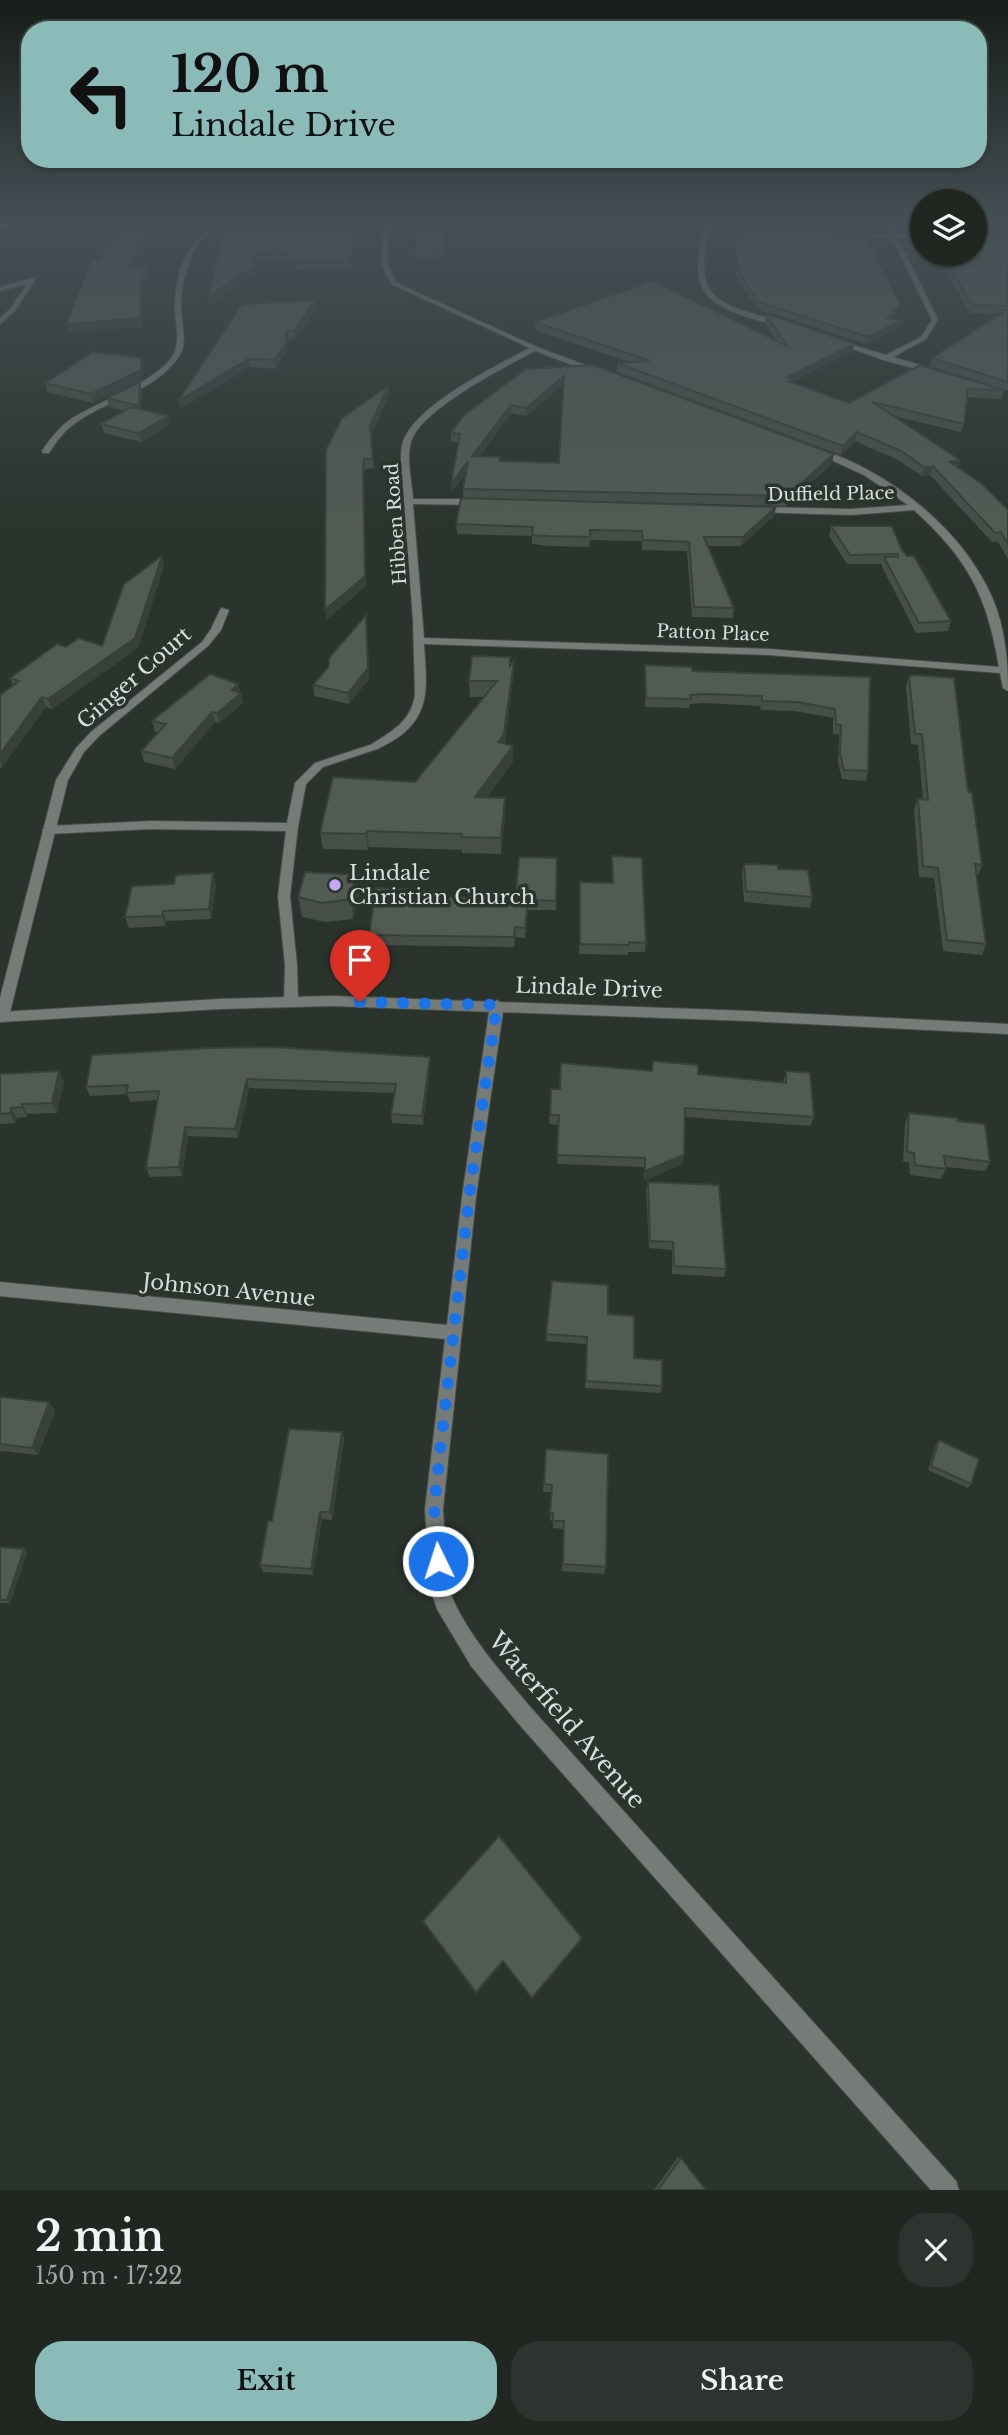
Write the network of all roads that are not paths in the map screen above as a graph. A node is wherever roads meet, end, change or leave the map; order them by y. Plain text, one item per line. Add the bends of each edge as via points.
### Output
1 (179, 321) edge
2 (476, 321) edge
3 (773, 321) edge
4 (934, 321) edge
5 (788, 326) edge
6 (823, 338) edge
7 (535, 348) junction
8 (886, 358) junction
9 (610, 376) edge
10 (947, 377) edge
11 (808, 447) edge
12 (46, 451) dead end
13 (409, 501) junction
14 (483, 502) edge
15 (917, 508) junction
16 (749, 510) edge
17 (224, 610) dead end
18 (420, 641) junction
19 (1005, 670) junction
20 (1008, 688) edge
21 (292, 827) junction
22 (48, 830) junction
23 (291, 1002) junction
24 (497, 1005) junction
25 (1, 1016) edge
26 (1008, 1029) edge
27 (0, 1289) edge
28 (455, 1333) junction
29 (947, 2190) edge

1 - 12 street via 181,348 176,357 158,373 69,424
2 - 7 street
3 - 5 street
4 - 8 street via 924,338
6 - 8 street
7 - 9 street
7 - 13 street, Hibben Road via 487,373 418,424 406,446
8 - 10 street
11 - 15 street via 862,469
13 - 14 street
13 - 18 street, Hibben Road
15 - 16 street, Duffield Place
15 - 19 street via 965,561 986,594
17 - 22 street, Ginger Court via 205,644 80,750 62,780
18 - 19 street, Patton Place via 769,652
18 - 21 street, Hibben Road via 421,698 415,713 376,746 319,765 301,783
19 - 20 street
21 - 22 street via 151,825
21 - 23 street, Hibben Road via 284,896
22 - 25 street, Ginger Court
23 - 24 street, Lindale Drive
23 - 25 street, Lindale Drive
24 - 26 street, Lindale Drive
24 - 28 street, Waterfield Avenue
27 - 28 street, Johnson Avenue
28 - 29 street, Waterfield Avenue via 434,1509 444,1602 478,1659 525,1716

